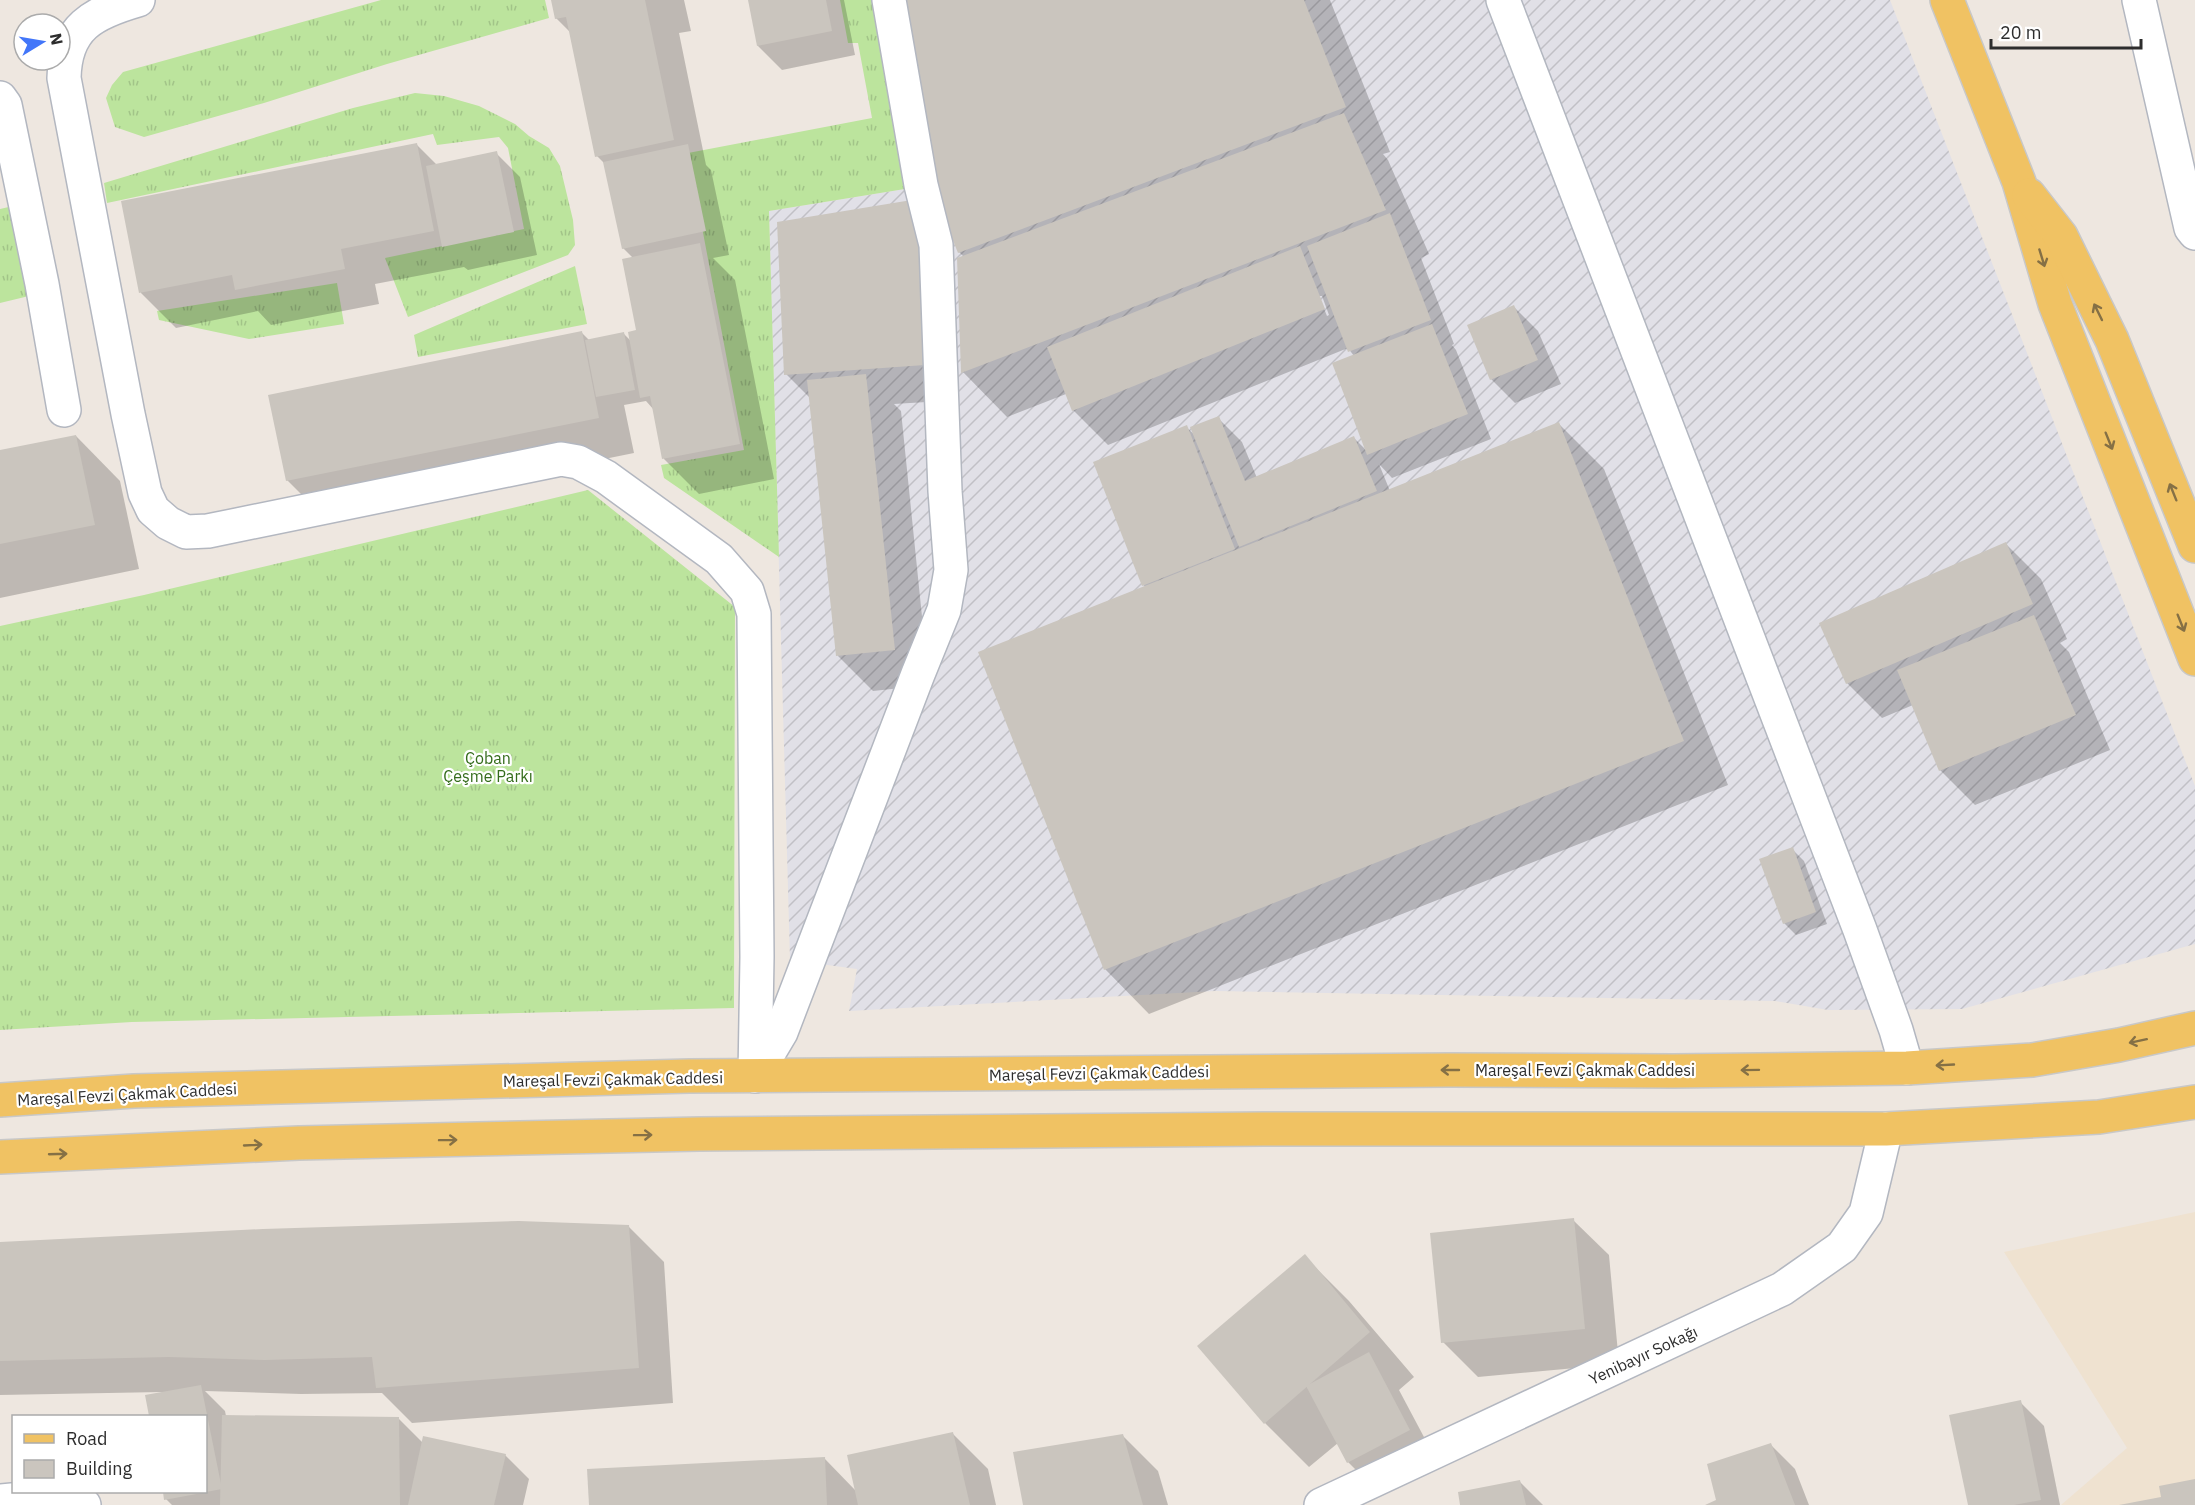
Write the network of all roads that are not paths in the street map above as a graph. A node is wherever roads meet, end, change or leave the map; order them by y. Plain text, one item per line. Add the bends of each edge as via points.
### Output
1 (138, 0) edge
2 (889, 0) edge
3 (1503, 0) edge
4 (1947, 0) edge
5 (2139, 0) edge
6 (0, 99) edge
7 (2019, 182) junction
8 (2195, 233) edge
9 (64, 410) dead end
10 (2195, 546) edge
11 (2195, 659) edge
12 (2195, 1028) edge
13 (1907, 1068) junction
14 (755, 1076) junction
15 (0, 1100) edge
16 (2195, 1102) edge
17 (1886, 1129) junction
18 (0, 1157) edge
19 (0, 1501) edge
20 (84, 1505) edge
21 (1322, 1505) edge

1 - 14 street via 99,14 74,34 66,54 64,78 128,414 145,493 153,510 186,532 208,531 561,459 578,462 606,477 719,559 747,591 754,614
2 - 14 street via 921,185 936,245 951,570 944,610 782,1032
3 - 13 street via 1860,930
4 - 7 main road
5 - 8 street
6 - 9 street via 5,105 42,284
10 -> 7 main road via 2112,340 2061,236
7 -> 11 main road via 2055,304
12 -> 13 main road, Mareşal Fevzi Çakmak Caddesi via 2032,1060
13 -> 14 main road, Mareşal Fevzi Çakmak Caddesi
14 - 15 main road, Mareşal Fevzi Çakmak Caddesi via 145,1091
16 - 17 main road via 2099,1118
18 -> 17 main road via 299,1143 699,1134
17 - 21 street, Yenibayır Sokağı via 1866,1213 1842,1247 1782,1289
19 - 20 street via 43,1497

